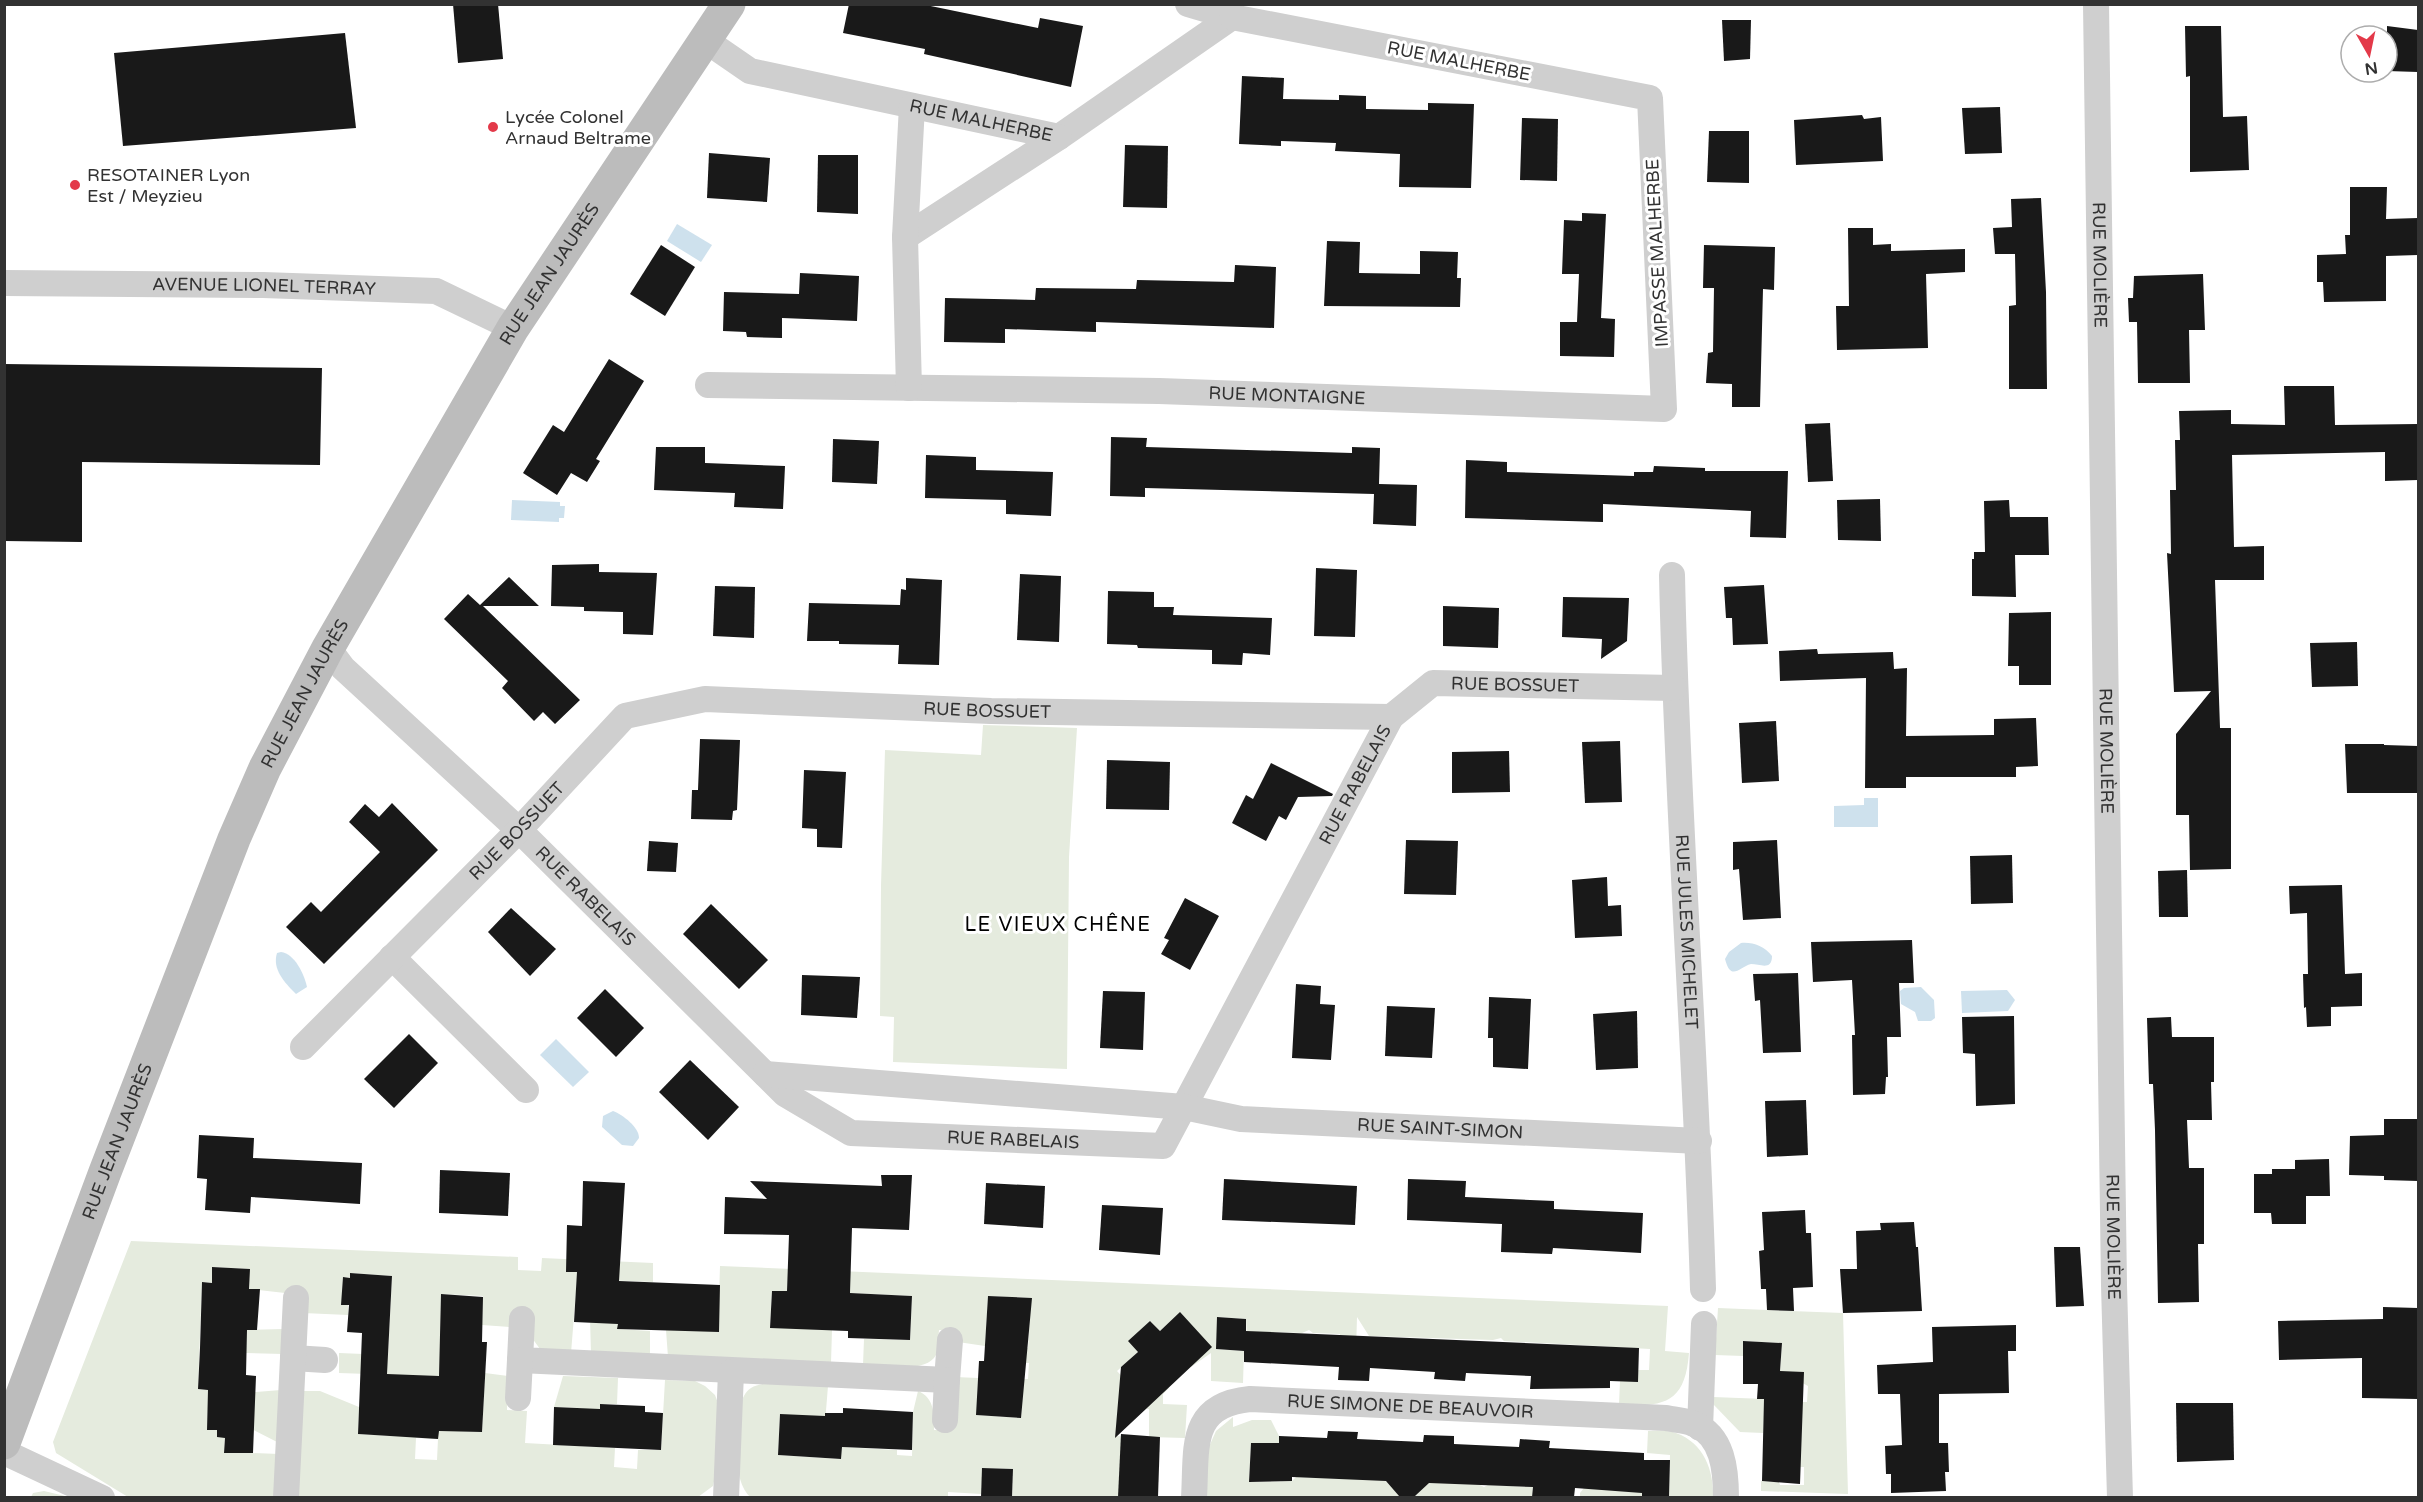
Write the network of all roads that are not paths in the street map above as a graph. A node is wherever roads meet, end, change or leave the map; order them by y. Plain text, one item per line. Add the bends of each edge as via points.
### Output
1 (729, 4) edge
2 (1188, 4) edge
3 (2096, 4) edge
4 (1232, 17) junction
5 (705, 40) junction
6 (1650, 98) joint
7 (912, 106) junction
8 (1059, 137) junction
9 (905, 237) junction
10 (4, 283) edge
11 (513, 328) junction
12 (708, 385) dead end
13 (909, 388) junction
14 (1664, 409) joint
15 (1672, 575) dead end
16 (328, 648) junction
17 (1674, 688) junction
18 (1391, 717) junction
19 (519, 831) junction
20 (392, 957) junction
21 (303, 1047) dead end
22 (765, 1074) junction
23 (526, 1090) dead end
24 (1184, 1107) junction
25 (1699, 1141) junction
26 (1703, 1289) dead end
27 (296, 1298) dead end
28 (522, 1319) dead end
29 (1704, 1324) dead end
30 (950, 1340) dead end
31 (293, 1358) junction
32 (325, 1360) dead end
33 (520, 1360) junction
34 (731, 1372) junction
35 (947, 1380) junction
36 (518, 1398) dead end
37 (945, 1420) dead end
38 (1700, 1428) junction
39 (4, 1443) edge
40 (4, 1452) edge
41 (89, 1495) edge
42 (286, 1497) edge
43 (726, 1497) edge
44 (1194, 1497) edge
45 (1726, 1497) edge
46 (2120, 1497) edge

1 - 5 main road, RUE JEAN JAURÈS
2 - 4 street, RUE MALHERBE
3 - 46 street, RUE MOLIÈRE
4 - 6 street, RUE MALHERBE
4 - 8 street, RUE MALHERBE
5 - 7 street, RUE MALHERBE via 750,71
5 - 11 main road, RUE JEAN JAURÈS
6 - 14 street, IMPASSE MALHERBE
7 - 8 street, RUE MALHERBE
7 - 9 street
8 - 9 street
9 - 13 street
10 - 11 street, AVENUE LIONEL TERRAY via 436,291
11 - 16 main road, RUE JEAN JAURÈS
12 - 13 street, RUE MONTAIGNE
13 - 14 street, RUE MONTAIGNE via 1159,391
15 - 17 street, RUE JULES MICHELET
16 - 19 street, RUE RABELAIS via 343,668
16 - 39 main road, RUE JEAN JAURÈS via 265,768 234,839
17 - 18 street, RUE BOSSUET via 1433,683
17 - 25 street, RUE JULES MICHELET
18 - 19 street, RUE BOSSUET via 990,711 705,699 625,716
18 - 24 street, RUE RABELAIS
19 - 20 street, RUE BOSSUET
19 - 22 street, RUE RABELAIS
20 - 21 street, RUE BOSSUET
20 - 23 street
22 - 24 street
22 - 24 street, RUE RABELAIS via 785,1094 851,1133 1163,1146
24 - 25 street, RUE SAINT-SIMON via 1241,1119
25 - 26 street, RUE JULES MICHELET
27 - 31 street
28 - 33 street
29 - 38 street
30 - 35 street
31 - 32 street
31 - 42 street
33 - 34 street
33 - 36 street
34 - 35 street
34 - 43 street
35 - 37 street
38 - 44 street, RUE SIMONE DE BEAUVOIR via 1666,1418 1231,1401 1212,1410 1201,1427
38 - 45 street via 1711,1436 1723,1458
40 - 41 street

